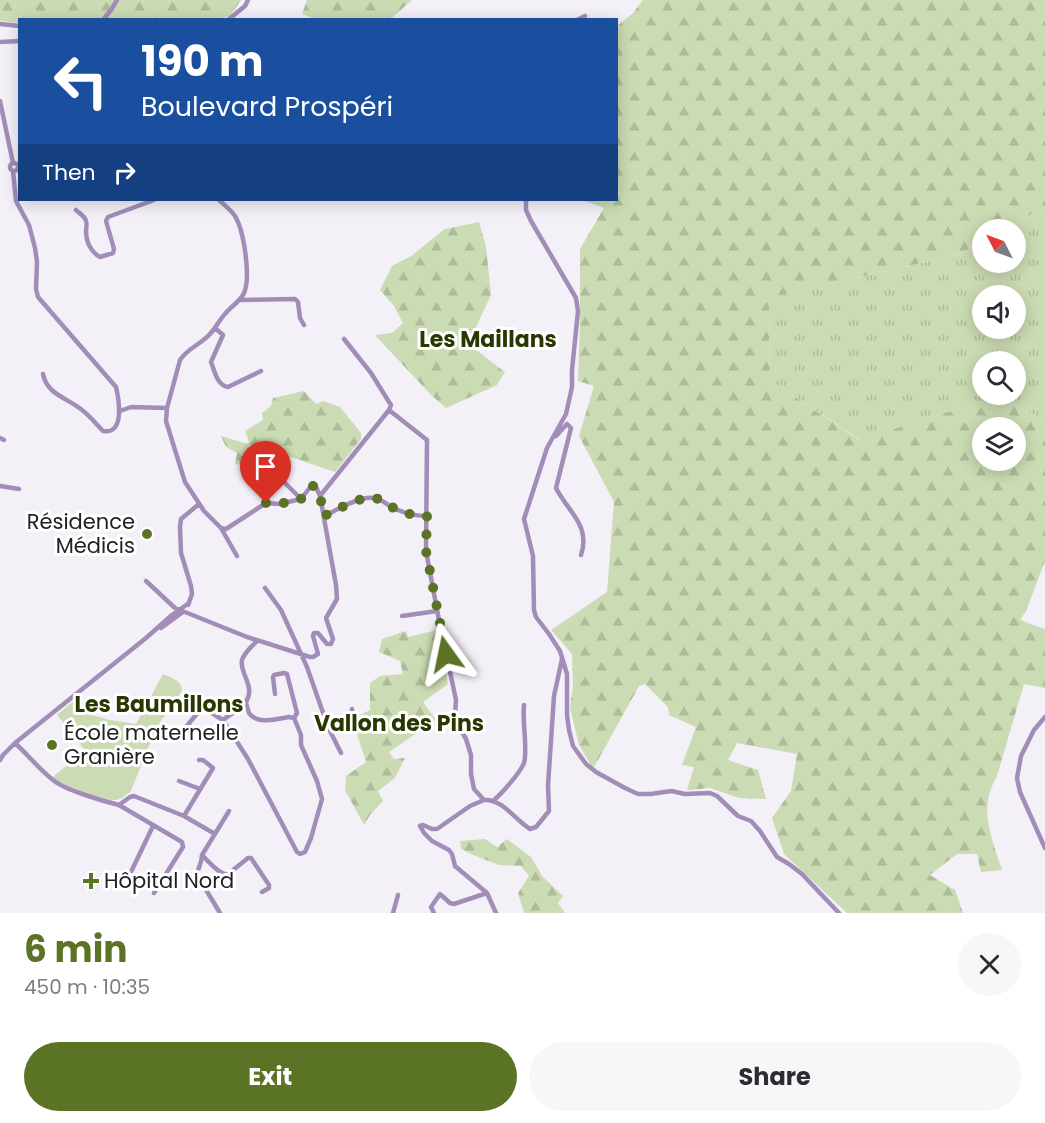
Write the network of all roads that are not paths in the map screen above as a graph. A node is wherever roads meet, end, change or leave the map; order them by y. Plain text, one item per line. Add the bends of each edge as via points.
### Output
1 (117, 0) edge
2 (248, 0) edge
3 (585, 16) dead end
4 (105, 18) edge
5 (230, 18) edge
6 (582, 18) edge
7 (0, 24) edge
8 (18, 26) edge
9 (18, 41) edge
10 (0, 42) edge
11 (0, 101) edge
12 (17, 164) edge
13 (150, 201) edge
14 (220, 201) edge
15 (526, 201) edge
16 (76, 210) dead end
17 (240, 300) junction
18 (304, 325) dead end
19 (215, 328) junction
20 (344, 339) dead end
21 (261, 371) dead end
22 (43, 374) dead end
23 (167, 408) junction
24 (389, 410) junction
25 (120, 411) junction
26 (545, 455) junction
27 (259, 471) dead end
28 (0, 486) edge
29 (19, 489) dead end
30 (320, 496) junction
31 (301, 499) junction
32 (199, 504) junction
33 (324, 516) junction
34 (427, 516) junction
35 (221, 528) junction
36 (581, 555) dead end
37 (237, 556) dead end
38 (146, 581) dead end
39 (264, 588) dead end
40 (181, 611) junction
41 (437, 611) junction
42 (402, 616) dead end
43 (247, 637) junction
44 (257, 641) junction
45 (250, 649) junction
46 (300, 655) junction
47 (562, 658) junction
48 (275, 694) dead end
49 (246, 703) junction
50 (524, 705) dead end
51 (352, 710) dead end
52 (1045, 717) edge
53 (294, 718) junction
54 (224, 720) junction
55 (186, 727) dead end
56 (330, 729) junction
57 (15, 743) junction
58 (341, 753) dead end
59 (0, 760) edge
60 (199, 760) dead end
61 (179, 781) dead end
62 (200, 789) junction
63 (484, 800) junction
64 (494, 800) junction
65 (119, 805) junction
66 (229, 811) dead end
67 (184, 816) junction
68 (153, 826) junction
69 (215, 834) junction
70 (1045, 849) edge
71 (202, 855) junction
72 (131, 872) dead end
73 (262, 892) dead end
74 (154, 893) dead end
75 (487, 893) junction
76 (398, 895) dead end
77 (220, 913) edge
78 (393, 913) edge
79 (434, 913) edge
80 (496, 913) edge
81 (839, 913) edge

1 - 4 street
2 - 5 street
3 - 6 street
7 - 8 street
9 - 10 street
11 - 12 street
12 - 25 street via 13,171 16,201 29,225 35,248 38,297 116,387
13 - 16 street via 108,217 114,249 100,257 90,247 87,221
14 - 17 street via 235,217 243,237 247,286
15 - 26 street via 531,221 576,298 578,311 566,414
17 - 18 street via 296,299
17 - 19 street
19 - 21 street via 223,335 211,362 223,386
19 - 23 street via 180,360
20 - 24 street via 371,373 391,405
22 - 25 street via 52,392 82,410 103,431 114,429
23 - 25 street via 131,407
23 - 32 street via 166,421 185,482
24 - 30 street
24 - 34 street via 427,440
26 - 36 street via 567,424 571,428 556,488 582,529
26 - 47 street via 525,519 533,556 534,610
27 - 31 street via 276,474
28 - 29 street
30 - 31 street via 316,487 311,486
30 - 33 street
31 - 35 street via 266,503 226,529
32 - 35 street
32 - 40 street via 181,519 181,553 192,594
33 - 34 street via 363,498 381,500 408,514
33 - 46 street via 337,599 326,618 333,642 327,644 316,632 312,636 318,654
34 - 41 street via 426,551
35 - 37 street
38 - 40 street
39 - 46 street via 281,610
40 - 43 street
40 - 57 street
41 - 42 street
41 - 63 street via 456,700 455,714 471,755 474,789
43 - 44 street
43 - 45 street
44 - 45 street
44 - 46 street
45 - 49 street via 242,662 249,684
46 - 56 street
47 - 64 street via 554,696 549,811 530,829
47 - 81 street via 567,674 569,730 573,746 586,764 638,794 671,791 717,796 738,816 752,821 777,857 802,874
48 - 53 street via 274,675 287,674 297,713
49 - 53 street via 249,713 258,720
49 - 54 street
50 - 64 street via 524,763
51 - 56 street via 352,716
52 - 70 street via 1025,748 1017,778
53 - 54 street via 322,793 311,838 300,854
54 - 55 street via 205,709
56 - 58 street
57 - 59 street
57 - 65 street via 58,784
60 - 62 street via 213,768
61 - 62 street
62 - 67 street
63 - 64 street
63 - 75 street via 437,829 420,826 432,841 449,850 455,866
65 - 67 street via 134,796
65 - 68 street
66 - 69 street
67 - 69 street
68 - 72 street
68 - 74 street via 182,842 183,847
69 - 71 street
71 - 73 street via 224,875 251,858 270,885
71 - 77 street via 197,875
75 - 79 street via 454,904 440,894 431,907
75 - 80 street
76 - 78 street

